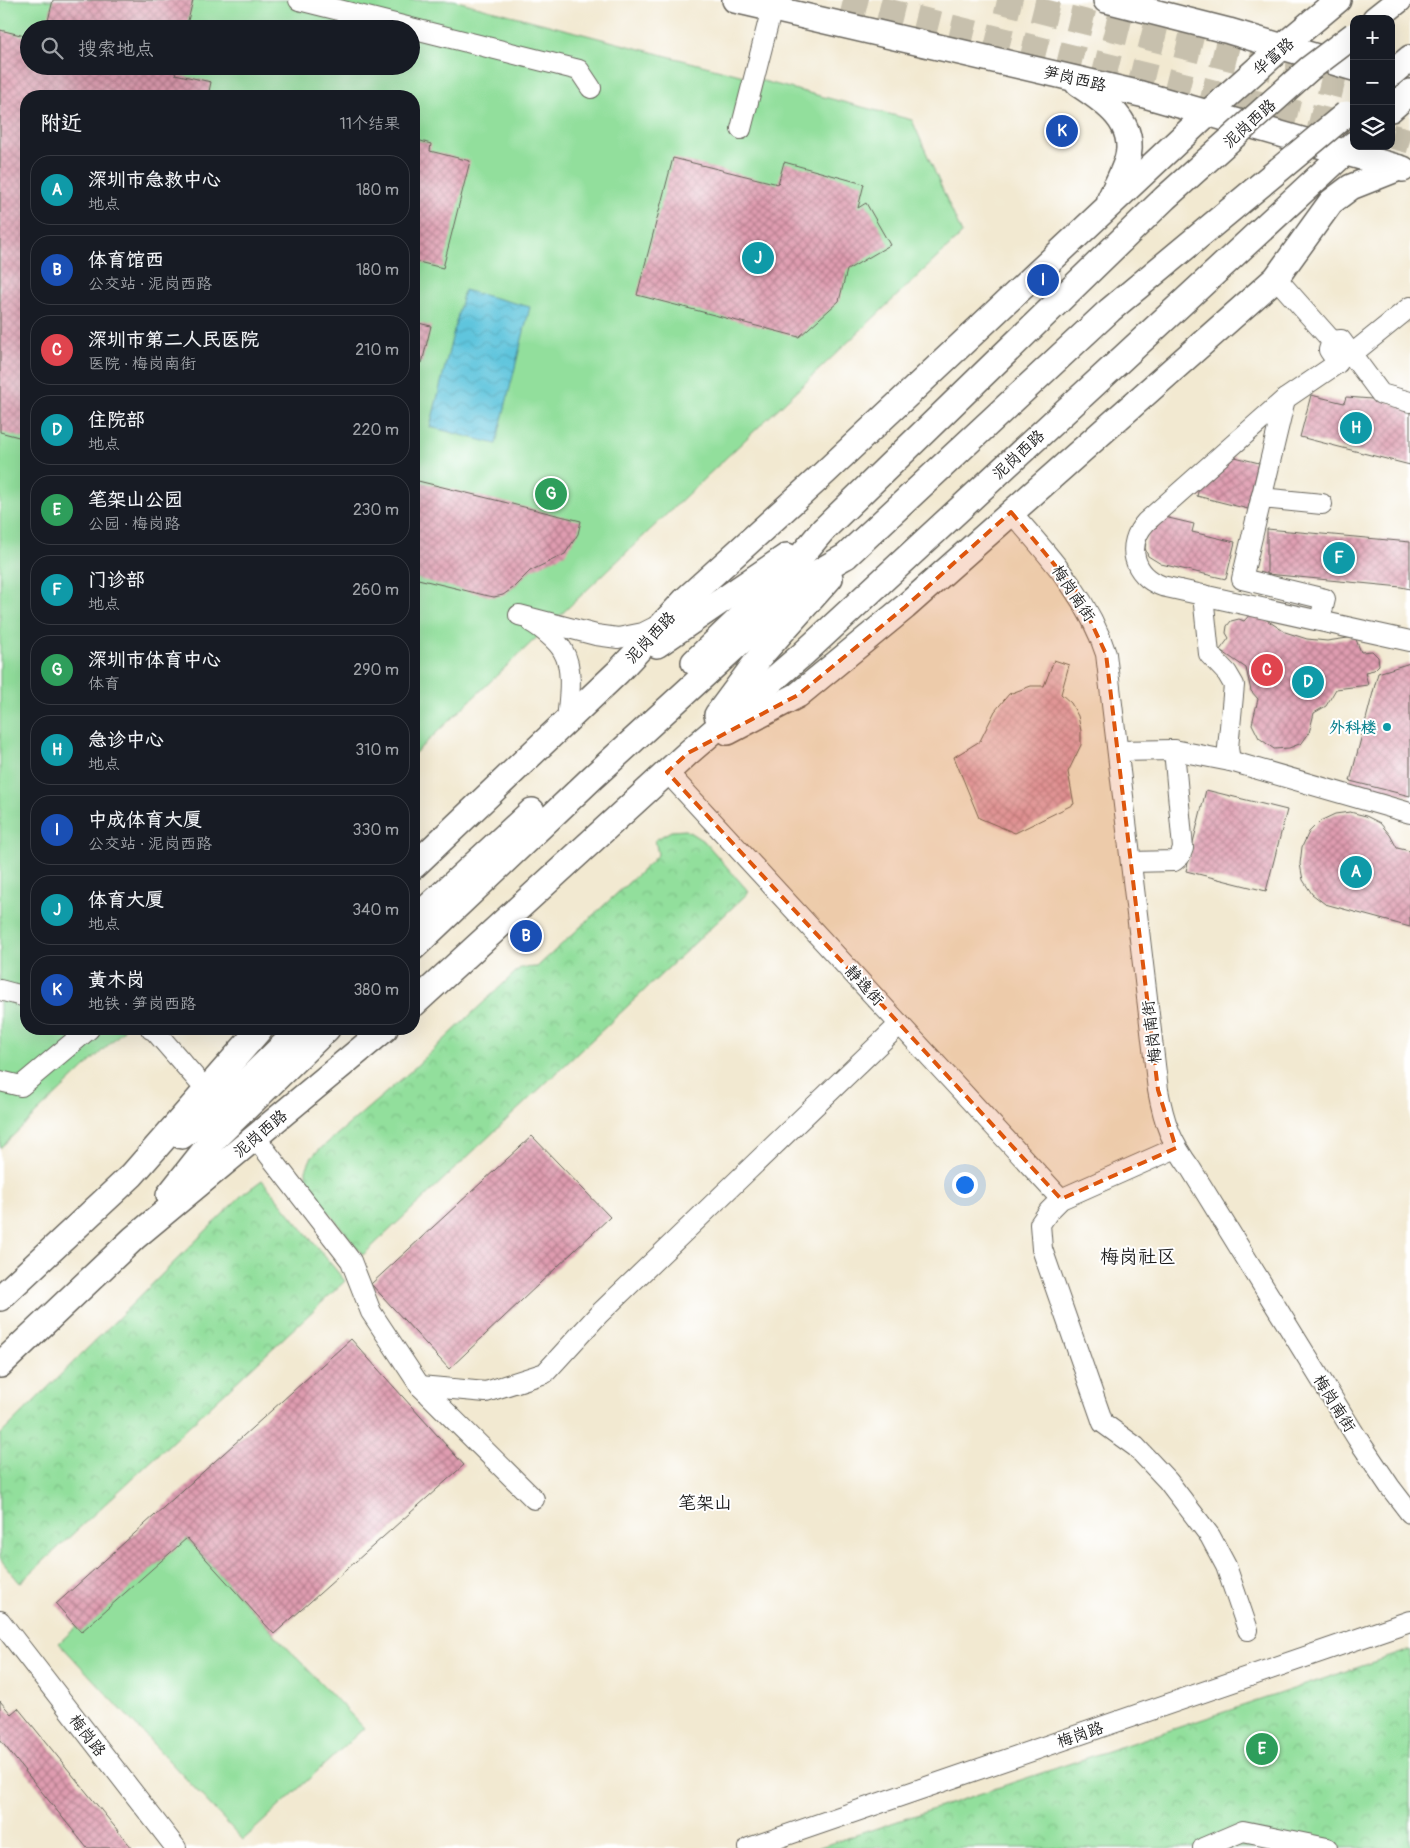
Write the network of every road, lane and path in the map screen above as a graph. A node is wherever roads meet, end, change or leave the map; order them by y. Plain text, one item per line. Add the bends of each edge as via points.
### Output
1 (299, 0) edge
2 (736, 0) edge
3 (1106, 0) edge
4 (1338, 0) edge
5 (1399, 0) edge
6 (772, 8) junction
7 (1380, 15) edge
8 (379, 20) edge
9 (420, 30) edge
10 (1350, 38) edge
11 (1283, 46) junction
12 (1410, 58) edge
13 (1350, 67) edge
14 (1309, 69) joint
15 (1395, 71) edge
16 (1065, 76) junction
17 (1395, 80) edge
18 (1410, 85) edge
19 (591, 88) dead end
20 (1410, 92) edge
21 (1395, 105) edge
22 (1350, 110) edge
23 (1209, 112) junction
24 (741, 129) dead end
25 (1349, 148) edge
26 (1404, 169) edge
27 (1106, 208) junction
28 (1276, 278) junction
29 (1410, 306) edge
30 (1332, 341) junction
31 (1352, 354) junction
32 (1285, 399) junction
33 (1410, 402) edge
34 (1261, 498) junction
35 (1322, 504) dead end
36 (1011, 512) junction
37 (823, 530) junction
38 (846, 556) junction
39 (1203, 595) junction
40 (1320, 620) junction
41 (663, 623) junction
42 (1410, 641) edge
43 (618, 672) junction
44 (566, 720) junction
45 (1174, 750) junction
46 (1118, 751) junction
47 (688, 753) junction
48 (1230, 761) junction
49 (667, 772) junction
50 (1410, 813) edge
51 (420, 860) edge
52 (1131, 862) junction
53 (420, 914) edge
54 (420, 941) edge
55 (0, 990) edge
56 (20, 995) edge
57 (420, 998) edge
58 (900, 1024) junction
59 (83, 1035) edge
60 (158, 1035) edge
61 (255, 1035) edge
62 (294, 1035) edge
63 (321, 1035) edge
64 (378, 1035) edge
65 (0, 1081) edge
66 (207, 1091) junction
67 (255, 1137) junction
68 (1176, 1148) junction
69 (132, 1175) junction
70 (1061, 1199) junction
71 (134, 1238) junction
72 (0, 1298) edge
73 (0, 1365) edge
74 (420, 1386) junction
75 (534, 1499) dead end
76 (1410, 1513) edge
77 (0, 1621) edge
78 (1410, 1621) edge
79 (1248, 1630) dead end
80 (176, 1848) edge
81 (749, 1848) edge
82 (1203, 1848) edge
83 (1327, 1848) edge

1 - 8 street
2 - 6 main road, 笋岗西路
3 - 11 main road
4 - 11 main road, 华富路
5 - 7 main road
6 - 16 main road, 笋岗西路
6 - 24 street
9 - 19 street via 579,70
10 - 14 main road, 华富路, bridge
11 - 13 main road
11 - 23 main road, 华富路
12 - 15 main road
14 - 37 main road, 泥岗西路, bridge via 1165,198
16 - 23 main road, 笋岗西路
16 - 27 main road via 1110,106 1126,130 1128,158
17 - 18 main road
20 - 21 main road
22 - 38 main road, 泥岗西路, bridge via 1110,310
23 - 25 main road, 笋岗西路
23 - 27 main road, 泥岗西路
25 - 26 main road, 笋岗西路
25 - 47 main road, 泥岗西路 via 803,654
26 - 28 main road via 1352,187 1331,202
27 - 41 main road, 泥岗西路
28 - 30 street
28 - 36 main road
29 - 31 street
30 - 31 street via 1341,340
30 - 32 street via 1329,350 1338,363
31 - 33 street via 1381,394
32 - 34 street
32 - 39 street via 1146,522 1138,534 1134,553 1145,578 1162,586
34 - 35 street
34 - 40 street via 1242,579 1325,599
36 - 46 street, 梅岗南街 via 1077,592 1099,632 1106,654
36 - 47 main road via 905,607 798,695
37 - 43 main road, 泥岗西路
37 - 53 main road, 泥岗西路 via 785,575
38 - 47 main road, 泥岗西路 via 826,585 763,653
38 - 54 main road, 泥岗西路 via 815,574
39 - 40 street
39 - 48 street via 1209,654 1228,673 1234,685 1228,748
40 - 42 street
41 - 43 main road, 泥岗西路
41 - 44 street via 642,633 618,638 519,615 537,626 563,651 570,688
43 - 44 main road, 泥岗西路
44 - 51 main road, 泥岗西路
45 - 46 street
45 - 48 street
45 - 52 street via 1183,848 1180,856 1174,861
46 - 52 street, 梅岗南街
47 - 49 main road, 泥岗西路
48 - 50 street
49 - 57 main road, 泥岗西路
49 - 58 street, 静逸街
52 - 68 street, 梅岗南街 via 1158,1090
55 - 56 street
58 - 70 street, 静逸街
58 - 74 street via 599,1314 545,1373 486,1392
59 - 65 street via 21,1086
60 - 66 street
61 - 66 main road
62 - 69 main road via 218,1109
63 - 71 main road, 泥岗西路 via 211,1142
64 - 67 main road, 泥岗西路
66 - 69 main road
67 - 71 main road, 泥岗西路
67 - 74 street via 351,1261 371,1312
68 - 70 street
68 - 76 street, 梅岗南街 via 1357,1438
69 - 72 main road
70 - 79 street via 1040,1224 1042,1249 1103,1423 1136,1447 1168,1481 1210,1536 1226,1566
71 - 73 main road, 泥岗西路
74 - 75 street
77 - 80 street, 梅岗路
78 - 81 street, 梅岗路
82 - 83 street via 1243,1831

